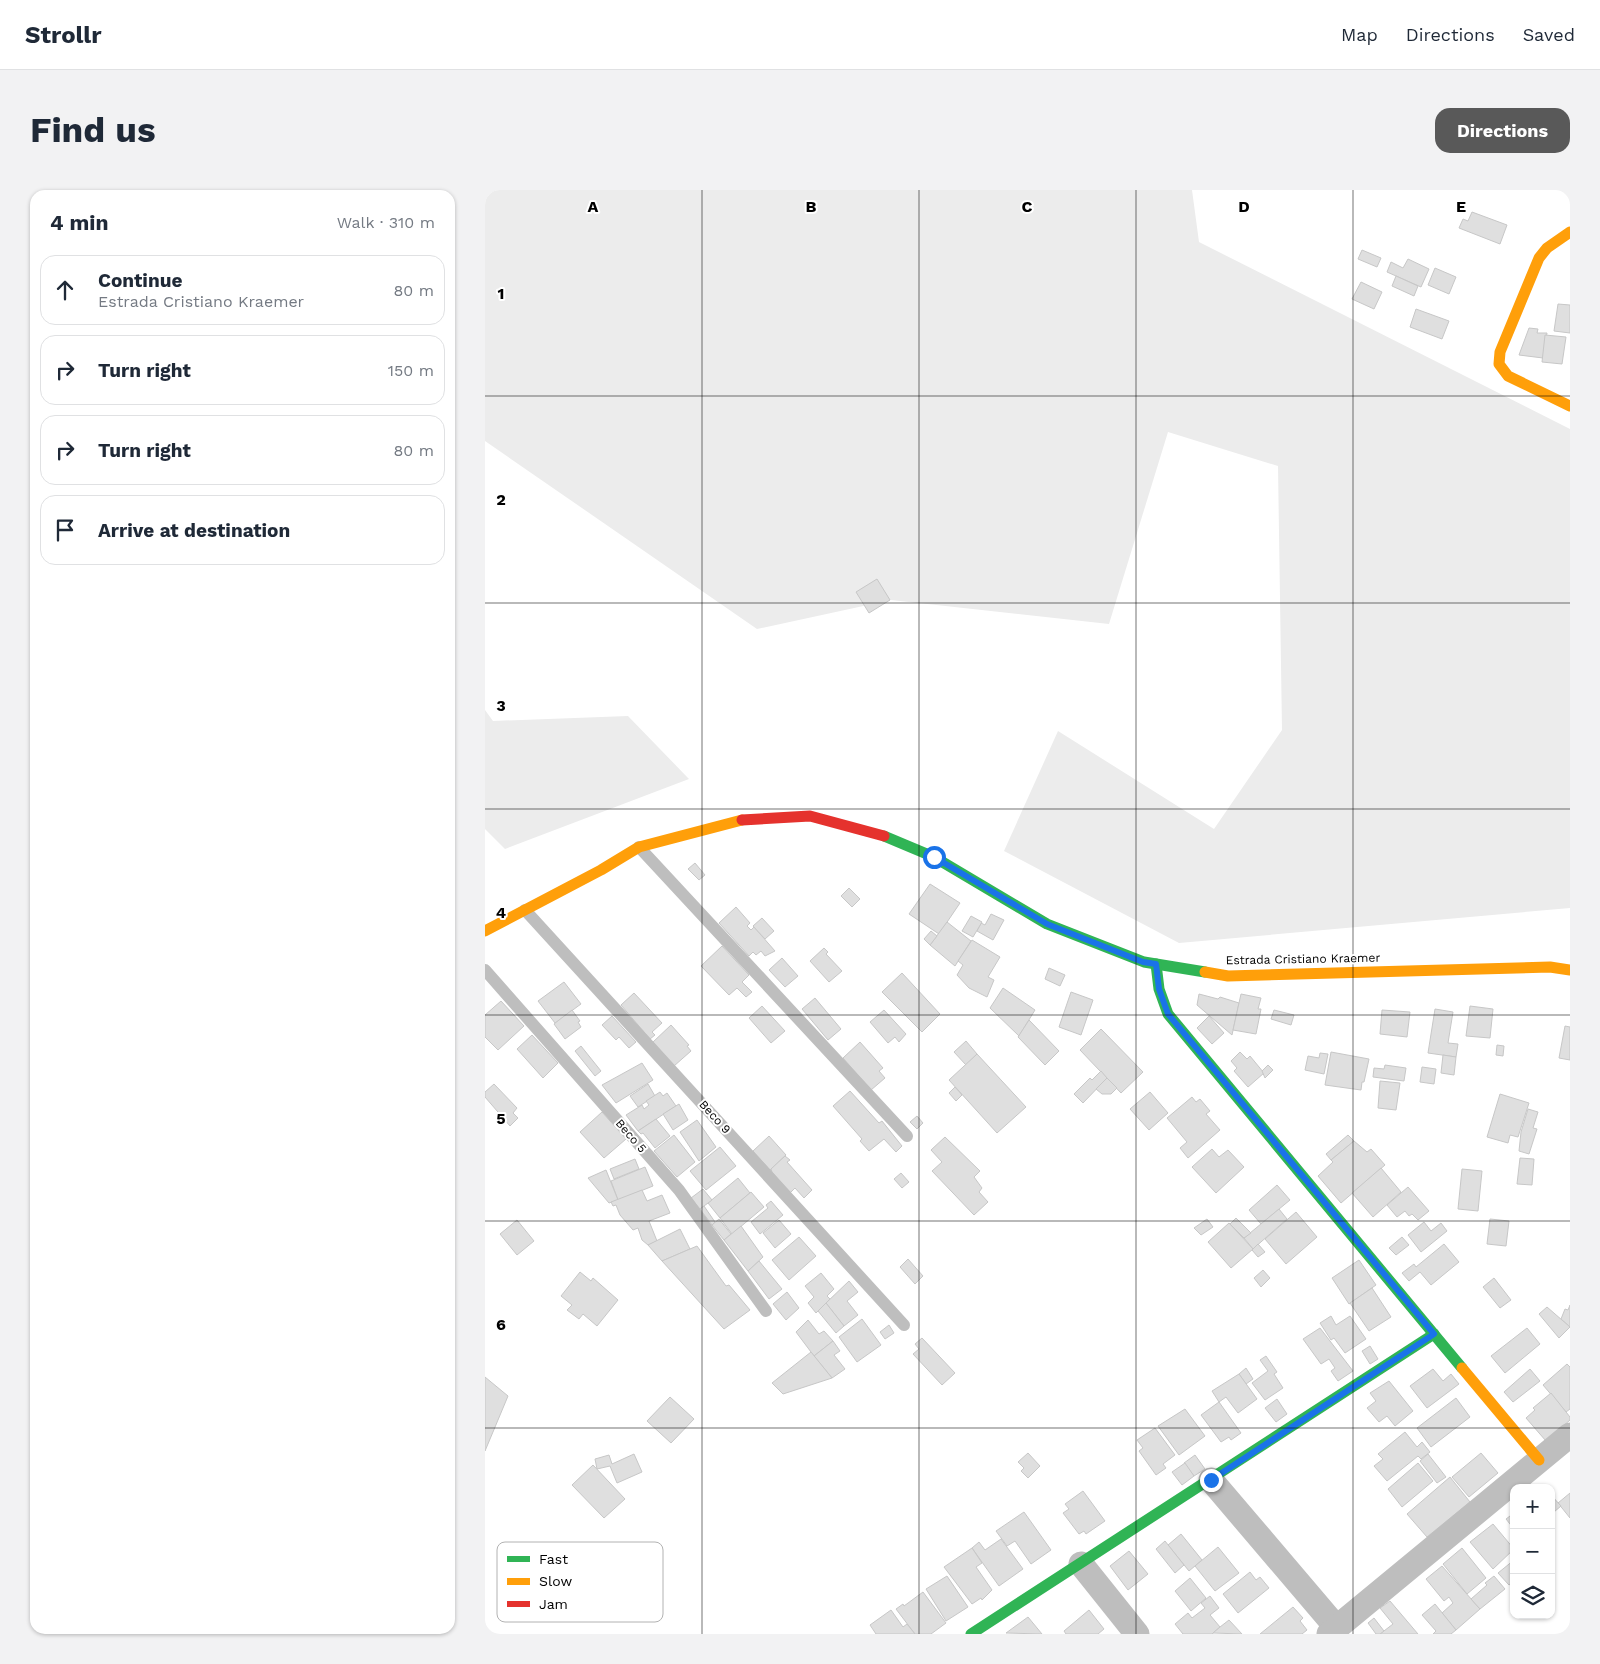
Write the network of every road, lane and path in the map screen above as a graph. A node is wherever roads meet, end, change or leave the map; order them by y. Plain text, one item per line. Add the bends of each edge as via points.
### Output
1 (1570, 232) edge
2 (1570, 406) edge
3 (639, 847) junction
4 (525, 910) junction
5 (485, 931) edge
6 (1570, 959) edge
7 (1156, 964) junction
8 (1550, 967) junction
9 (485, 970) edge
10 (1570, 970) edge
11 (907, 1136) dead end
12 (767, 1311) dead end
13 (904, 1325) dead end
14 (1434, 1334) junction
15 (1570, 1435) edge
16 (1539, 1460) junction
17 (1211, 1480) junction
18 (1081, 1564) junction
19 (1333, 1631) edge
20 (971, 1634) edge
21 (1137, 1634) edge

1 - 2 street via 1547,248 1539,258 1500,352 1499,364 1508,376
3 - 4 street, Estrada Cristiano Kraemer
3 - 7 street, Estrada Cristiano Kraemer via 737,820 810,816 875,832 934,857 1047,924 1143,962
3 - 11 lane
4 - 5 street, Estrada Cristiano Kraemer
4 - 13 lane, Beco 9
6 - 8 street, Estrada Cristiano Kraemer
7 - 8 street, Estrada Cristiano Kraemer via 1228,976
7 - 14 street via 1159,989 1168,1014
8 - 10 street, Estrada Cristiano Kraemer
9 - 12 lane, Beco 5 via 679,1190
14 - 16 street
14 - 17 street
15 - 16 street
16 - 19 street
17 - 18 street
17 - 19 street
18 - 20 street
18 - 21 street

